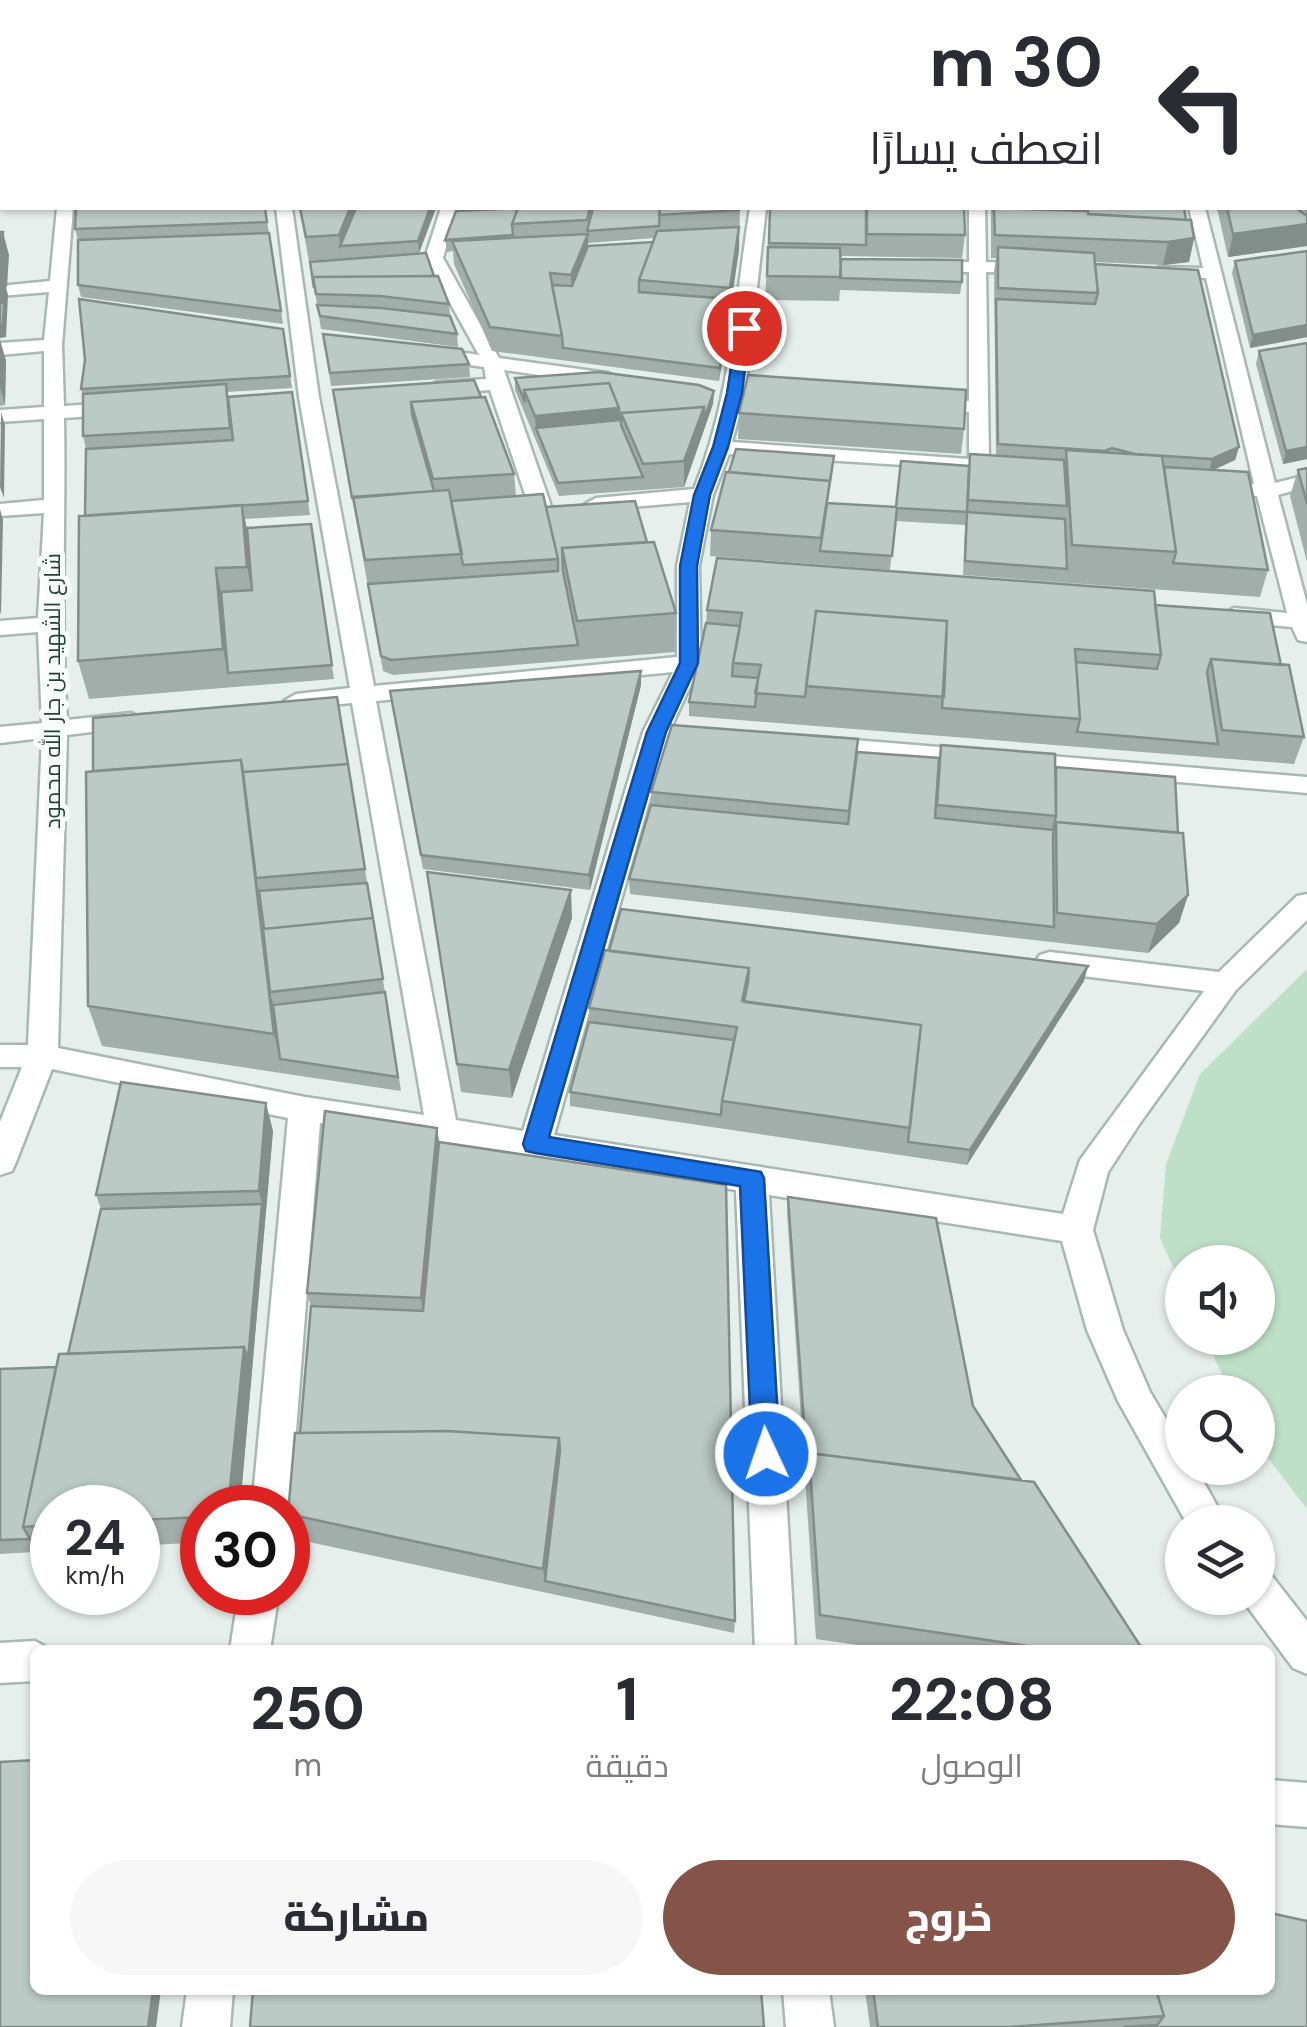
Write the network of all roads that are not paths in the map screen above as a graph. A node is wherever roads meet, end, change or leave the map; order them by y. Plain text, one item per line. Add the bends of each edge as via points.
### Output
1 (284, 210) edge
2 (448, 210) edge
3 (758, 210) edge
4 (977, 210) edge
5 (1198, 210) edge
6 (71, 211) edge
7 (902, 266) edge
8 (977, 267) junction
9 (1056, 269) edge
10 (1220, 269) junction
11 (1134, 271) edge
12 (0, 291) edge
13 (63, 297) junction
14 (53, 346) junction
15 (397, 349) edge
16 (0, 350) edge
17 (495, 374) junction
18 (637, 383) edge
19 (422, 389) edge
20 (903, 402) edge
21 (152, 406) edge
22 (978, 407) junction
23 (54, 412) junction
24 (0, 416) edge
25 (721, 447) junction
26 (978, 466) junction
27 (1036, 470) edge
28 (1307, 481) edge
29 (1190, 484) edge
30 (1267, 491) junction
31 (702, 495) junction
32 (55, 506) junction
33 (0, 510) edge
34 (1203, 612) edge
35 (48, 624) junction
36 (0, 628) edge
37 (1304, 629) edge
38 (689, 663) junction
39 (361, 694) junction
40 (266, 705) edge
41 (151, 718) edge
42 (55, 728) junction
43 (0, 736) edge
44 (794, 743) edge
45 (1307, 785) edge
46 (1307, 902) edge
47 (602, 908) junction
48 (642, 913) edge
49 (1031, 960) edge
50 (1226, 983) junction
51 (0, 1056) edge
52 (42, 1056) junction
53 (305, 1109) junction
54 (442, 1128) junction
55 (535, 1144) junction
56 (0, 1162) edge
57 (752, 1178) junction
58 (1076, 1230) junction
59 (273, 1485) edge
60 (1197, 1505) edge
61 (1275, 1612) edge
62 (255, 1615) edge
63 (251, 1645) edge
64 (776, 1645) edge
65 (1307, 1654) edge
66 (30, 1661) edge
67 (0, 1662) edge
68 (1275, 1803) edge
69 (1307, 1806) edge
70 (209, 1995) edge
71 (807, 1995) edge
72 (206, 2027) edge
73 (810, 2027) edge

1 - 39 street
2 - 17 street via 434,258
3 - 25 street
4 - 8 street
5 - 10 street
6 - 13 street, شارع الشهيد بن جار الله محمود
7 - 8 street
8 - 9 street
8 - 22 street
10 - 11 street
10 - 30 street via 1244,358
12 - 13 street
13 - 14 street, شارع الشهيد بن جار الله محمود
14 - 16 street
14 - 23 street, شارع الشهيد بن جار الله محمود
15 - 17 street
17 - 18 street
17 - 19 street
17 - 31 street via 550,508
20 - 22 street
21 - 23 street
22 - 26 street
23 - 24 street
23 - 32 street, شارع الشهيد بن جار الله محمود
25 - 26 street
25 - 31 street
26 - 27 street
28 - 30 street
29 - 30 street
30 - 37 street
31 - 38 street
32 - 33 street
32 - 35 street, شارع الشهيد بن جار الله محمود via 62,544
34 - 37 street
35 - 36 street
35 - 42 street, شارع الشهيد بن جار الله محمود
38 - 39 street
38 - 47 street
39 - 40 street
39 - 54 street
41 - 42 street
42 - 43 street
42 - 52 street, شارع الشهيد بن جار الله محمود
44 - 45 street
46 - 50 street
47 - 48 street
47 - 55 street
49 - 50 street
50 - 58 street via 1092,1170
51 - 52 street
52 - 53 street
52 - 56 street, شارع الشهيد بن جار الله محمود
53 - 54 street
53 - 59 street
54 - 55 street
55 - 57 street
57 - 58 street
57 - 64 street
58 - 60 street via 1104,1330 1136,1401
61 - 65 street
62 - 63 street
66 - 67 street
68 - 69 street
70 - 72 street
71 - 73 street

